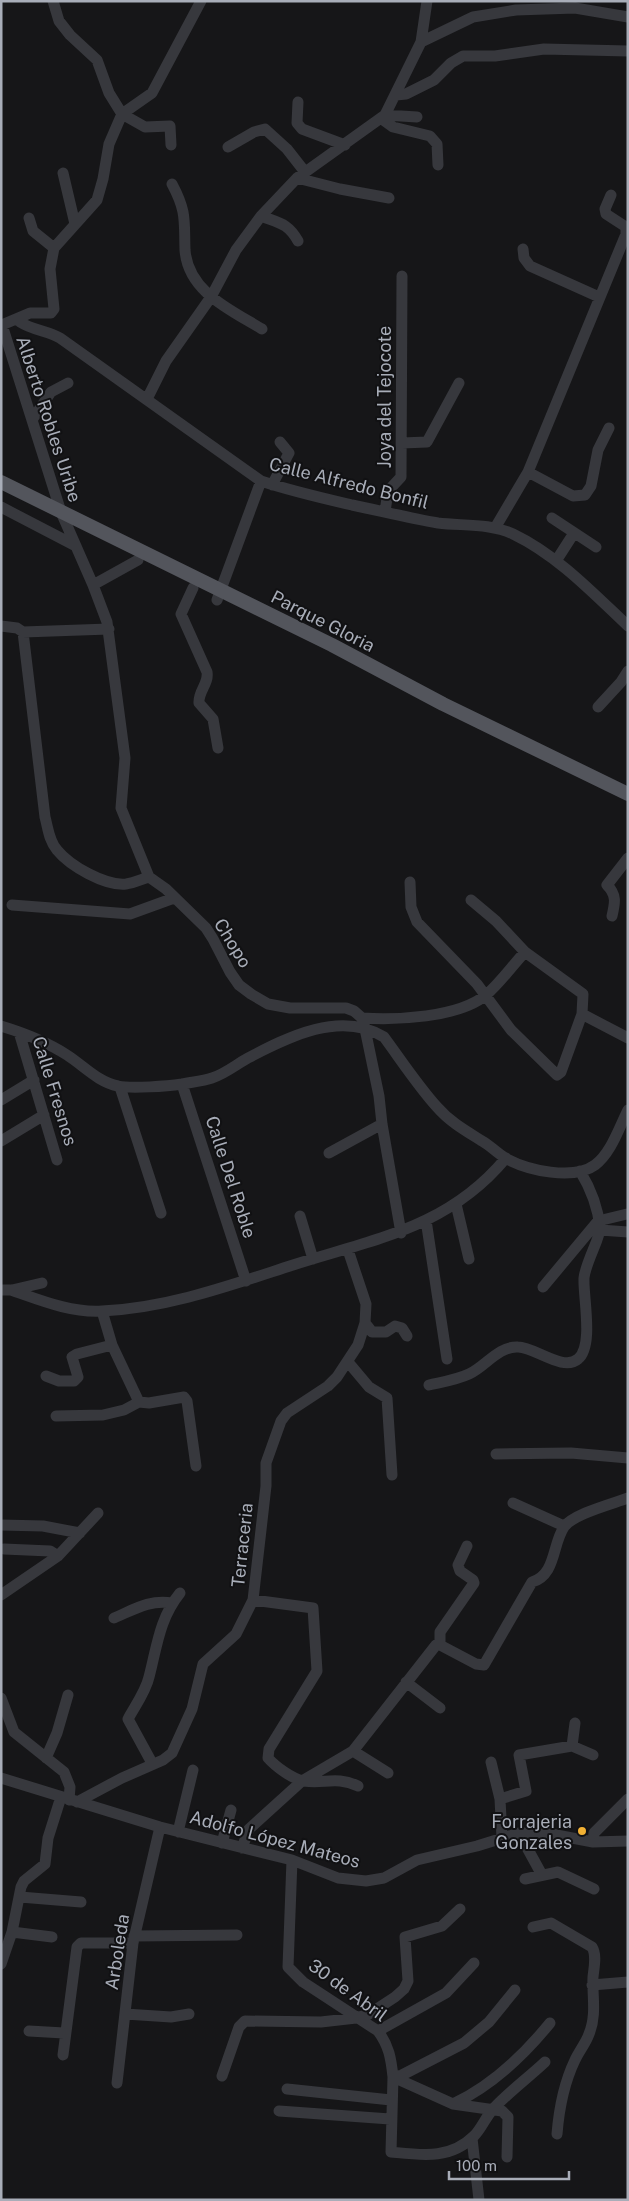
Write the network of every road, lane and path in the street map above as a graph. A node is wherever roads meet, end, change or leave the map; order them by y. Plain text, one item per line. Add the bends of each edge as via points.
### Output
1 (53, 1) edge
2 (201, 1) edge
3 (427, 1) edge
4 (576, 5) edge
5 (628, 17) edge
6 (421, 42) junction
7 (628, 52) edge
8 (396, 96) junction
9 (298, 102) dead end
10 (122, 114) junction
11 (384, 117) junction
12 (417, 117) dead end
13 (171, 145) dead end
14 (345, 145) junction
15 (228, 147) dead end
16 (438, 166) dead end
17 (63, 173) dead end
18 (301, 175) junction
19 (172, 184) dead end
20 (611, 195) dead end
21 (389, 198) dead end
22 (261, 216) junction
23 (29, 218) dead end
24 (75, 224) junction
25 (298, 241) dead end
26 (54, 248) junction
27 (523, 249) dead end
28 (402, 276) dead end
29 (211, 297) junction
30 (599, 297) junction
31 (19, 318) junction
32 (2, 325) edge
33 (262, 329) dead end
34 (68, 383) dead end
35 (459, 383) dead end
36 (147, 398) junction
37 (32, 420) junction
38 (609, 428) dead end
39 (280, 442) dead end
40 (402, 443) junction
41 (528, 472) junction
42 (261, 481) junction
43 (1, 482) edge
44 (272, 485) junction
45 (1, 491) edge
46 (1, 508) edge
47 (385, 512) junction
48 (63, 517) junction
49 (552, 518) dead end
50 (495, 528) junction
51 (574, 533) junction
52 (76, 546) junction
53 (596, 547) dead end
54 (138, 560) junction
55 (556, 561) junction
56 (94, 585) junction
57 (193, 588) junction
58 (219, 595) junction
59 (1, 626) edge
60 (628, 626) edge
61 (109, 629) junction
62 (24, 632) junction
63 (628, 671) edge
64 (598, 707) dead end
65 (441, 708) junction
66 (218, 748) dead end
67 (628, 794) edge
68 (628, 802) edge
69 (628, 858) edge
70 (149, 877) junction
71 (410, 882) dead end
72 (174, 898) junction
73 (471, 900) dead end
74 (12, 905) dead end
75 (612, 916) dead end
76 (525, 952) junction
77 (485, 995) junction
78 (582, 1014) junction
79 (362, 1018) junction
80 (1, 1026) edge
81 (366, 1030) junction
82 (19, 1032) junction
83 (628, 1038) edge
84 (34, 1080) junction
85 (182, 1084) junction
86 (120, 1087) junction
87 (1, 1100) edge
88 (628, 1110) edge
89 (44, 1115) junction
90 (382, 1124) junction
91 (1, 1141) edge
92 (329, 1153) dead end
93 (506, 1158) junction
94 (57, 1160) dead end
95 (580, 1171) junction
96 (456, 1204) junction
97 (161, 1213) dead end
98 (627, 1214) edge
99 (300, 1216) dead end
100 (426, 1220) junction
101 (599, 1225) junction
102 (628, 1232) edge
103 (401, 1233) junction
104 (348, 1250) junction
105 (313, 1259) junction
106 (469, 1259) dead end
107 (246, 1280) junction
108 (42, 1283) dead end
109 (543, 1287) dead end
110 (6, 1290) edge
111 (102, 1311) junction
112 (365, 1322) junction
113 (407, 1336) dead end
114 (112, 1344) junction
115 (447, 1360) dead end
116 (348, 1362) junction
117 (46, 1376) dead end
118 (429, 1385) dead end
119 (139, 1402) junction
120 (56, 1416) dead end
121 (496, 1454) dead end
122 (628, 1458) edge
123 (196, 1466) dead end
124 (392, 1475) dead end
125 (628, 1498) edge
126 (513, 1503) dead end
127 (98, 1512) dead end
128 (1, 1525) edge
129 (564, 1526) junction
130 (80, 1533) junction
131 (467, 1546) dead end
132 (4, 1549) dead end
133 (58, 1556) junction
134 (180, 1594) dead end
135 (1, 1595) edge
136 (253, 1600) junction
137 (172, 1603) junction
138 (114, 1618) dead end
139 (440, 1645) junction
140 (406, 1682) junction
141 (68, 1695) dead end
142 (1, 1698) edge
143 (440, 1708) dead end
144 (576, 1722) dead end
145 (572, 1746) junction
146 (353, 1751) junction
147 (593, 1755) dead end
148 (46, 1758) junction
149 (491, 1762) dead end
150 (152, 1764) junction
151 (193, 1770) dead end
152 (388, 1773) dead end
153 (1, 1778) edge
154 (302, 1781) junction
155 (358, 1786) dead end
156 (500, 1799) junction
157 (628, 1799) edge
158 (69, 1800) junction
159 (231, 1810) dead end
160 (160, 1827) junction
161 (178, 1832) junction
162 (519, 1833) junction
163 (502, 1838) junction
164 (593, 1842) junction
165 (628, 1842) edge
166 (222, 1843) junction
167 (242, 1848) junction
168 (292, 1860) junction
169 (542, 1875) junction
170 (525, 1879) dead end
171 (594, 1889) dead end
172 (20, 1897) junction
173 (81, 1902) dead end
174 (460, 1909) dead end
175 (533, 1927) dead end
176 (12, 1932) junction
177 (237, 1935) dead end
178 (52, 1937) dead end
179 (134, 1939) junction
180 (474, 1963) dead end
181 (1, 1964) edge
182 (628, 1982) edge
183 (592, 1985) junction
184 (515, 1990) dead end
185 (125, 2014) junction
186 (189, 2014) dead end
187 (356, 2018) junction
188 (550, 2023) dead end
189 (378, 2031) junction
190 (29, 2032) dead end
191 (64, 2033) junction
192 (63, 2054) dead end
193 (545, 2062) dead end
194 (222, 2076) dead end
195 (393, 2077) junction
196 (117, 2083) dead end
197 (287, 2089) dead end
198 (391, 2100) junction
199 (453, 2104) junction
200 (493, 2109) junction
201 (278, 2111) dead end
202 (390, 2119) junction
203 (556, 2134) dead end
204 (472, 2138) junction
205 (507, 2157) dead end
206 (479, 2200) edge

1 - 10 street via 54,11 64,28 97,60 109,92
2 - 10 street via 152,93
3 - 6 street
4 - 5 street
4 - 6 street via 473,17
6 - 8 street
7 - 8 street via 544,49 495,56 463,56 434,80
8 - 11 street
9 - 14 street via 297,123 302,129
10 - 13 street via 145,127 170,126
10 - 24 street via 109,144 97,200
11 - 12 street
11 - 14 street
11 - 16 street via 393,127 430,136 437,144
14 - 18 street
15 - 18 street via 265,129 286,149
17 - 24 street
18 - 21 street via 340,189
18 - 22 street
19 - 29 street via 185,215 185,250 190,272
20 - 30 street via 606,214 626,227 626,234
22 - 25 street via 285,225
22 - 29 street via 236,250
23 - 26 street via 34,231
24 - 26 street
26 - 31 street via 50,269 54,309 51,313 30,313
27 - 30 street via 524,258 530,266
28 - 40 street, Joya del Tejocote
29 - 33 street
29 - 36 street via 166,361
30 - 41 street
31 - 32 street
31 - 36 street, Calle Alfredo Bonfil via 25,326 60,338
32 - 37 street, Alberto Robles Uribe
34 - 37 street via 50,392
35 - 40 street via 427,442
36 - 42 street, Calle Alfredo Bonfil
37 - 48 street, Alberto Robles Uribe
38 - 41 street via 598,450 591,486 585,495 574,496
39 - 44 street via 288,453
40 - 47 street, Joya del Tejocote via 401,477 388,491
41 - 50 street
42 - 44 street, Calle Alfredo Bonfil
42 - 58 street
43 - 48 main road, Parque Gloria
44 - 47 street, Calle Alfredo Bonfil
45 - 48 main road, Parque Gloria
46 - 52 street
47 - 50 street, Calle Alfredo Bonfil via 438,523
48 - 52 street, Alberto Robles Uribe
48 - 54 main road, Parque Gloria
48 - 58 main road, Parque Gloria
49 - 51 street
50 - 55 street, Calle Alfredo Bonfil via 513,534
51 - 53 street
51 - 55 street
52 - 56 street, Alberto Robles Uribe
54 - 56 street
54 - 57 main road, Parque Gloria
55 - 60 street, Calle Alfredo Bonfil
56 - 61 street, Alberto Robles Uribe
57 - 58 main road, Parque Gloria
57 - 66 street via 182,614 207,672 207,683 199,703 213,719
58 - 65 main road, Parque Gloria
59 - 62 street
61 - 62 street
61 - 70 street via 125,758 120,808
62 - 70 street via 49,836 67,859 100,879 113,884 127,884
63 - 64 street
65 - 67 main road, Parque Gloria
65 - 68 main road, Parque Gloria
69 - 75 street via 607,885 616,900
70 - 72 street, Chopo via 166,888
71 - 77 street via 411,907 418,922
72 - 74 street via 130,914
72 - 79 street, Chopo via 206,928 230,972 251,994 268,1004 290,1008 346,1008
73 - 76 street
76 - 77 street, Chopo
76 - 78 street via 583,994
77 - 78 street via 511,1030 557,1076 562,1072
77 - 79 street, Chopo via 468,1004 414,1018
78 - 83 street
79 - 81 street
80 - 82 street
81 - 85 street via 331,1026 309,1031 213,1078
81 - 90 street
81 - 93 street via 384,1037 437,1107 454,1124
82 - 84 street, Calle Fresnos
82 - 86 street via 66,1054 104,1082
84 - 87 street
84 - 89 street, Calle Fresnos
85 - 86 street
85 - 107 street, Calle Del Roble
86 - 97 street
88 - 95 street via 607,1152 594,1165
89 - 91 street
89 - 94 street, Calle Fresnos
90 - 92 street
90 - 103 street
93 - 95 street via 531,1170
93 - 96 street via 494,1173
95 - 101 street via 591,1188
96 - 100 street
96 - 106 street
98 - 101 street
99 - 105 street
100 - 103 street
100 - 115 street
101 - 102 street
101 - 109 street
101 - 118 street via 584,1277 586,1334 576,1361 566,1364 518,1347 505,1349 469,1374
103 - 104 street
104 - 105 street
104 - 112 street, Terraceria via 366,1304
105 - 107 street
107 - 111 street via 171,1302
108 - 110 street
110 - 111 street via 74,1310
111 - 114 street
112 - 113 street via 372,1332 386,1332 395,1326 402,1328
112 - 116 street, Terraceria via 358,1345
114 - 117 street via 72,1358 78,1377 74,1381 59,1381
114 - 119 street
116 - 124 street via 370,1387 387,1398
116 - 136 street, Terraceria via 328,1386 287,1413 282,1421 266,1463
119 - 120 street via 103,1415
119 - 123 street via 184,1397
121 - 122 street via 570,1453
125 - 129 street via 577,1517
126 - 129 street
127 - 130 street
128 - 130 street via 43,1526
129 - 139 street via 547,1572 532,1582 484,1665
130 - 133 street
131 - 139 street via 458,1566 474,1583 440,1632
132 - 133 street via 50,1552
133 - 135 street
134 - 137 street
136 - 150 street, Terraceria via 236,1634 203,1664 192,1709 172,1753
136 - 154 street via 314,1608 317,1671 269,1748 268,1758
137 - 138 street via 149,1603
137 - 150 street via 160,1628 149,1679 128,1719
139 - 140 street via 432,1648
140 - 143 street
140 - 146 street
141 - 148 street
142 - 148 street via 14,1732
144 - 145 street
145 - 147 street
145 - 156 street via 519,1755 526,1791
146 - 152 street
146 - 154 street
148 - 158 street via 64,1772 70,1787
149 - 156 street
150 - 158 street, Terraceria
151 - 161 street
153 - 158 street, Adolfo López Mateos
154 - 155 street via 345,1780
154 - 167 street via 249,1829
156 - 163 street
157 - 164 street via 594,1833
158 - 160 street, Adolfo López Mateos
158 - 172 street via 48,1838 45,1864 24,1881
159 - 166 street
160 - 161 street, Adolfo López Mateos
160 - 179 street, Arboleda
161 - 166 street, Adolfo López Mateos
162 - 163 street, Adolfo López Mateos
162 - 164 street, Adolfo López Mateos via 546,1833
162 - 169 street
163 - 168 street, Adolfo López Mateos via 418,1860 384,1878 366,1881 338,1878
164 - 165 street, Adolfo López Mateos
166 - 167 street, Adolfo López Mateos
167 - 168 street, Adolfo López Mateos
168 - 187 street, 30 de Abril via 288,1967 303,1982
169 - 170 street
169 - 171 street via 558,1872
172 - 173 street
172 - 176 street
174 - 187 street via 442,1926 405,1937 408,1982 404,1989 369,2014
175 - 183 street via 552,1923 592,1947 595,1952
176 - 178 street
176 - 181 street
177 - 179 street
179 - 185 street, Arboleda
179 - 191 street via 81,1943 78,1947
180 - 189 street via 446,1993
182 - 183 street
183 - 203 street via 594,2007 590,2033 574,2061
184 - 195 street via 489,2022 464,2043
185 - 186 street via 171,2017
185 - 196 street, Arboleda
187 - 189 street, 30 de Abril
187 - 194 street via 321,2022 245,2021
188 - 199 street via 535,2041 490,2081
189 - 195 street, 30 de Abril via 387,2042
190 - 191 street
191 - 192 street
193 - 200 street
195 - 198 street, 30 de Abril
195 - 199 street
197 - 198 street
198 - 202 street, 30 de Abril
199 - 200 street
200 - 204 street
200 - 205 street via 508,2117
201 - 202 street
202 - 204 street, 30 de Abril via 390,2152 418,2155 449,2153
204 - 206 street

